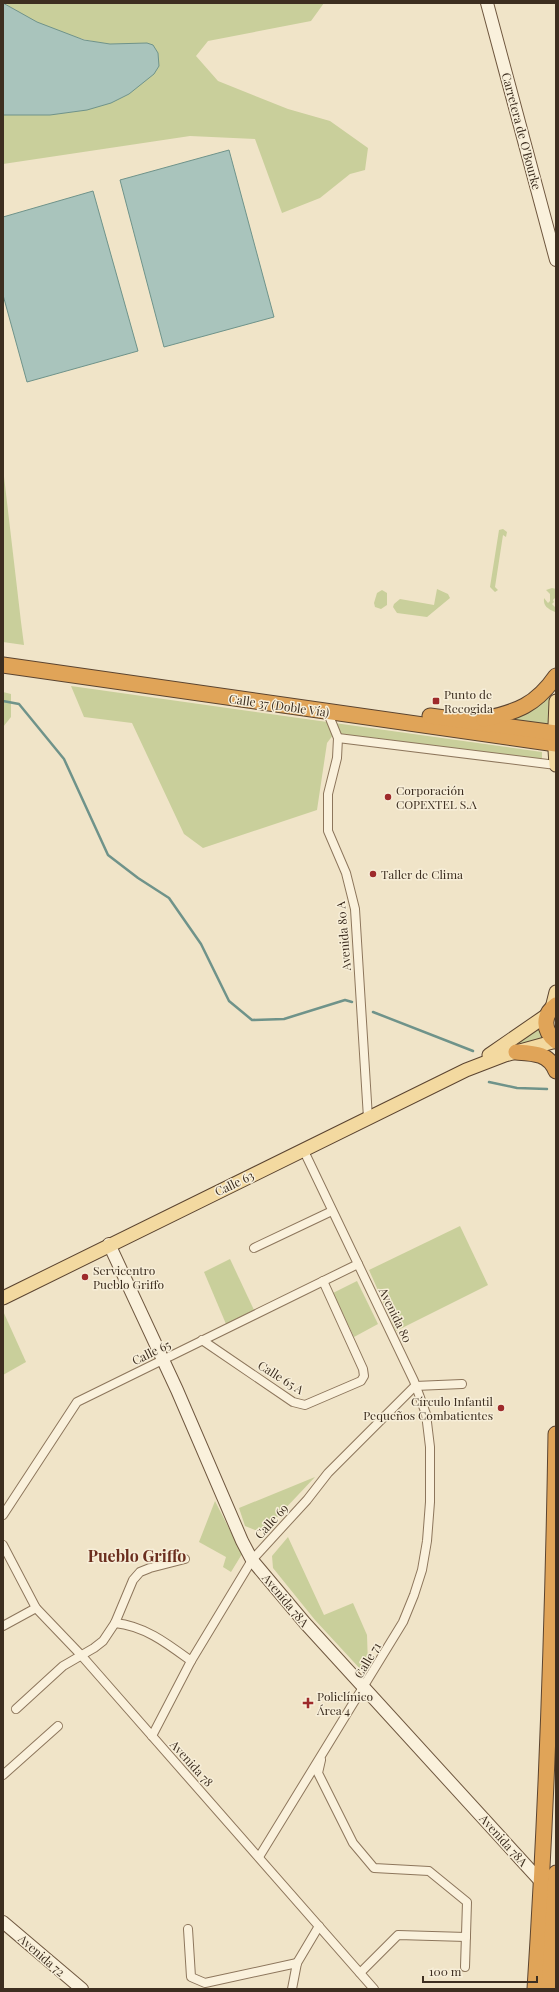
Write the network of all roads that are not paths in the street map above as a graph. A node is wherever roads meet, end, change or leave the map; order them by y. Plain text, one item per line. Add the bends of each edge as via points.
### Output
1 (487, 3) edge
2 (547, 226) junction
3 (556, 235) edge
4 (556, 260) edge
5 (3, 655) edge
6 (3, 665) edge
7 (556, 676) edge
8 (556, 701) edge
9 (327, 711) junction
10 (474, 721) junction
11 (555, 729) edge
12 (338, 738) junction
13 (556, 747) edge
14 (556, 765) edge
15 (556, 992) edge
16 (552, 1009) edge
17 (556, 1041) edge
18 (516, 1052) junction
19 (466, 1070) junction
20 (556, 1071) edge
21 (368, 1118) junction
22 (303, 1149) junction
23 (332, 1211) junction
24 (109, 1244) junction
25 (254, 1248) dead end
26 (358, 1264) junction
27 (323, 1281) junction
28 (3, 1298) edge
29 (202, 1340) junction
30 (163, 1360) junction
31 (462, 1384) dead end
32 (415, 1386) junction
33 (556, 1434) edge
34 (430, 1502) joint
35 (3, 1515) edge
36 (3, 1545) edge
37 (185, 1559) dead end
38 (252, 1560) junction
39 (36, 1608) junction
40 (116, 1623) junction
41 (3, 1626) edge
42 (81, 1655) junction
43 (191, 1661) junction
44 (365, 1687) junction
45 (16, 1709) dead end
46 (58, 1726) dead end
47 (152, 1736) junction
48 (322, 1756) junction
49 (3, 1775) edge
50 (259, 1857) junction
51 (556, 1873) edge
52 (542, 1882) junction
53 (555, 1896) junction
54 (3, 1922) edge
55 (319, 1926) junction
56 (188, 1929) dead end
57 (466, 1937) junction
58 (297, 1963) junction
59 (465, 1967) dead end
60 (360, 1973) junction
61 (82, 1989) edge
62 (292, 1989) edge
63 (374, 1989) edge
64 (535, 1989) edge
65 (549, 1989) edge

1 - 2 street, Carretera de O'Bourke
2 - 3 street
2 - 4 street, Carretera de O'Bourke
5 - 10 highway, Calle 37 (Doble Vía)
6 - 9 highway, Calle 37 (Doble Vía)
7 - 10 highway via 548,688 526,706 514,712
8 - 11 main road
9 - 12 street, Avenida 80 A
9 - 13 highway, Calle 37 (Doble Vía)
10 - 11 highway, Calle 37 (Doble Vía)
12 - 14 street
12 - 21 street, Avenida 80 A via 337,758 328,794 328,831 346,872 355,909
13 - 14 main road
15 - 16 main road
16 - 17 highway via 546,1027
16 - 19 main road, Calle 63 via 502,1047
17 - 18 main road, Calle 63
18 - 19 main road, Calle 63
18 - 20 highway via 541,1054
19 - 21 main road, Calle 63
21 - 22 main road, Calle 63
22 - 23 street, Avenida 80
22 - 24 main road, Calle 63
23 - 25 street
23 - 26 street, Avenida 80
24 - 28 main road, Calle 63
24 - 30 street, Avenida 78A
26 - 27 street, Calle 65
26 - 32 street, Avenida 80
27 - 29 street, Calle 65
27 - 29 street, Calle 65 A via 363,1369 364,1376 361,1381 305,1405 293,1402
29 - 30 street, Calle 65
30 - 35 street, Calle 65 via 77,1402
30 - 38 street, Avenida 78A
31 - 32 street
32 - 34 street, Avenida 80 via 426,1414
32 - 38 street, Calle 69 via 328,1473
33 - 52 highway
34 - 44 street, Calle 71 via 427,1541 414,1595 404,1622
36 - 39 street, Avenida 78
37 - 40 street via 140,1572 133,1580
38 - 43 street, Calle 69
38 - 44 street, Avenida 78A via 305,1623
39 - 41 street
39 - 42 street, Avenida 78
40 - 42 street via 103,1641
40 - 43 street via 127,1624 147,1632
42 - 45 street via 56,1672
42 - 47 street, Avenida 78
43 - 47 street, Calle 69
44 - 48 street, Calle 71
44 - 52 street, Avenida 78A
46 - 49 street
47 - 50 street, Avenida 78
48 - 50 street, Calle 71
48 - 57 street via 318,1773 353,1843 374,1868 430,1871 467,1902
50 - 55 street, Avenida 78
51 - 53 highway
52 - 53 street, Avenida 78A
52 - 64 highway
53 - 65 highway
54 - 61 street, Avenida 72
55 - 58 street
55 - 60 street, Avenida 78
56 - 58 street via 191,1978 205,1983
57 - 59 street
57 - 60 street via 398,1935
58 - 62 street
60 - 63 street, Avenida 78

